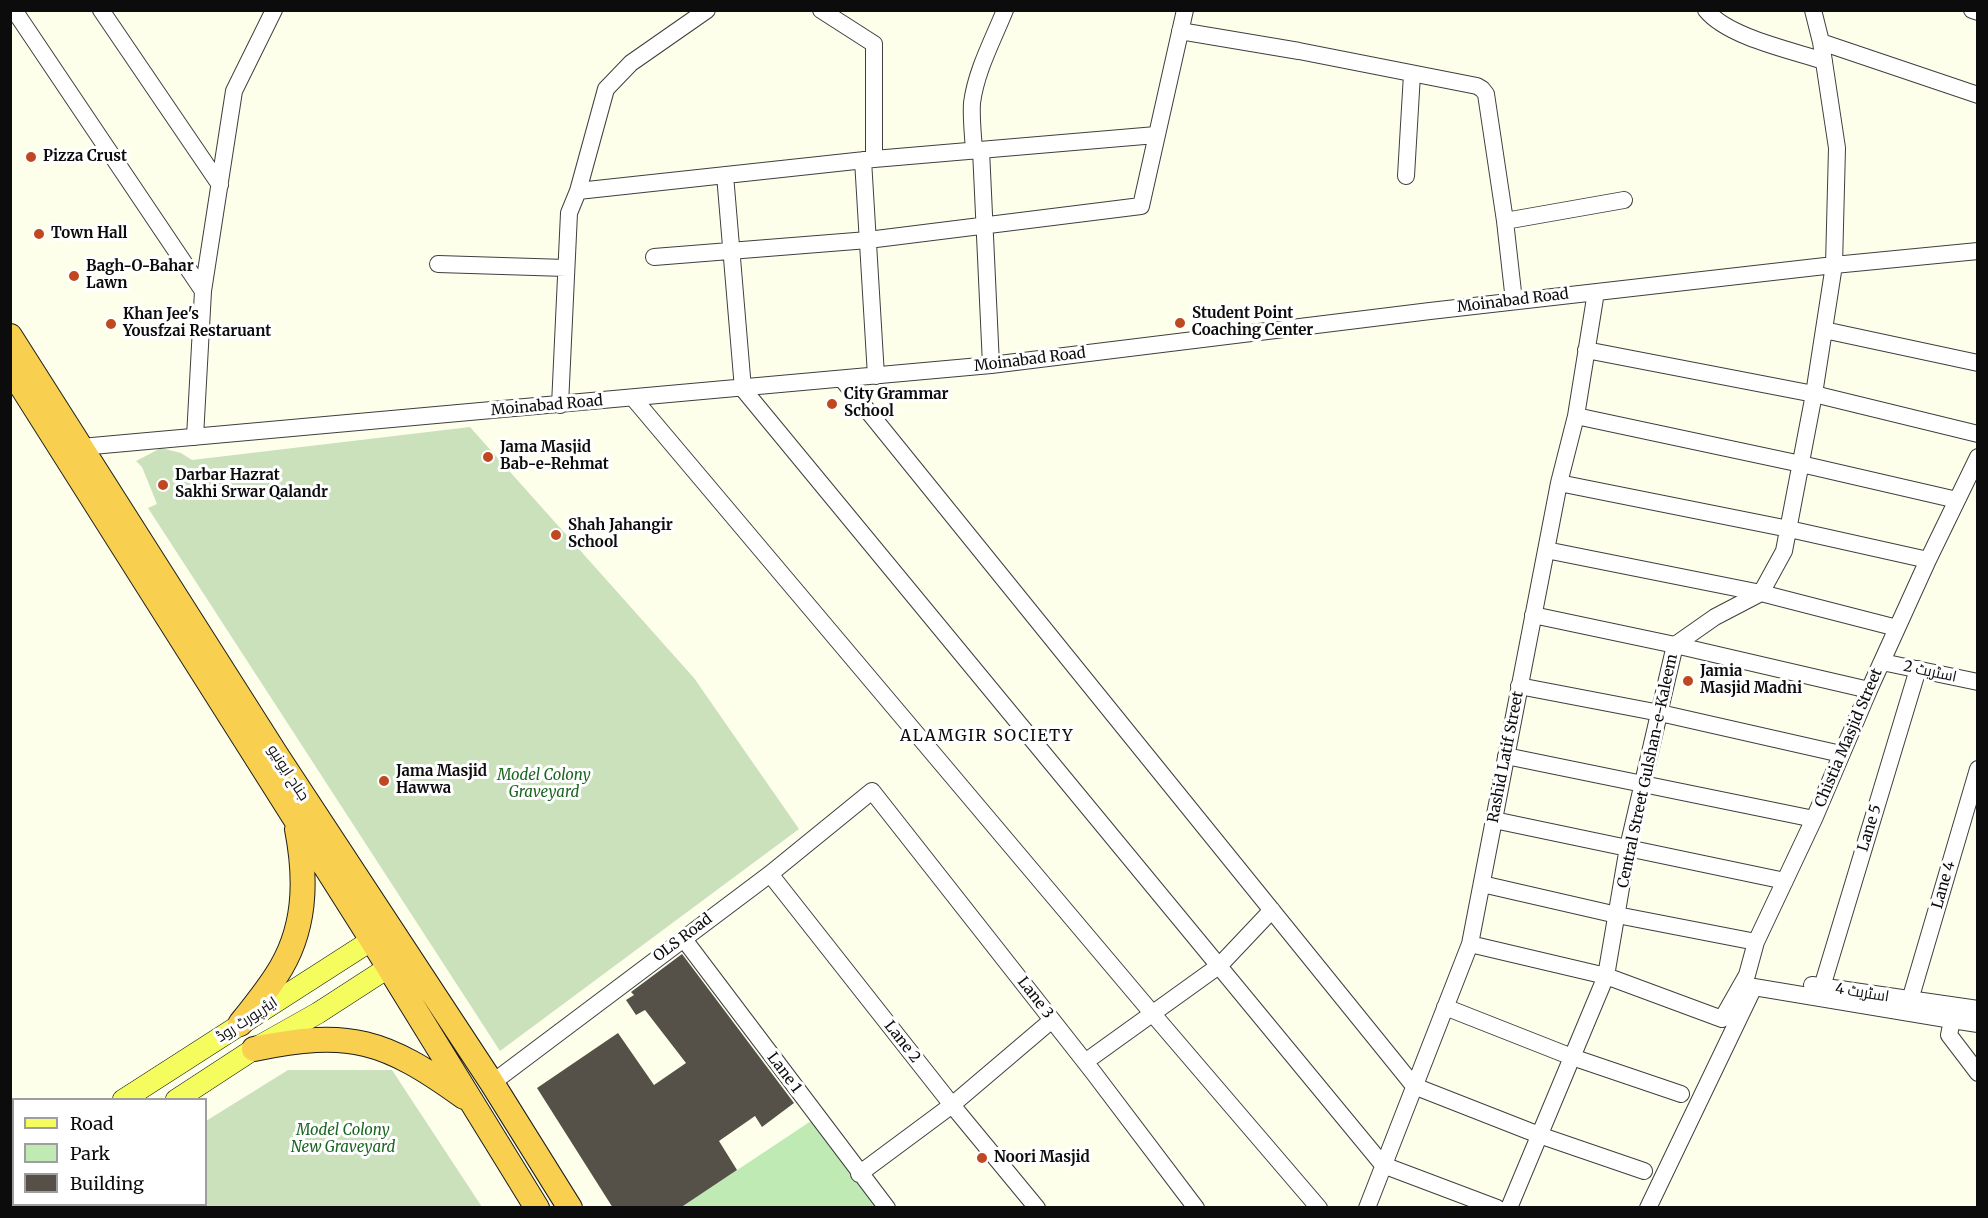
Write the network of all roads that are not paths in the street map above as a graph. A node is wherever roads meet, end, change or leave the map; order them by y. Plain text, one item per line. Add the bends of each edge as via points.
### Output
1 (14, 10) edge
2 (101, 10) edge
3 (274, 10) edge
4 (707, 10) edge
5 (820, 10) edge
6 (1005, 10) edge
7 (1185, 10) edge
8 (1706, 10) edge
9 (1813, 10) edge
10 (1972, 10) edge
11 (1977, 12) edge
12 (1180, 31) junction
13 (1821, 42) junction
14 (1824, 62) junction
15 (1412, 74) junction
16 (1977, 95) edge
17 (1156, 135) junction
18 (977, 150) junction
19 (868, 159) junction
20 (725, 175) junction
21 (1406, 176) dead end
22 (220, 185) junction
23 (578, 190) junction
24 (1624, 200) dead end
25 (1505, 221) junction
26 (986, 226) junction
27 (868, 240) junction
28 (732, 251) junction
29 (1977, 251) edge
30 (654, 257) dead end
31 (438, 264) dead end
32 (1834, 265) junction
33 (566, 268) junction
34 (203, 291) junction
35 (1596, 292) junction
36 (1514, 301) junction
37 (1824, 330) junction
38 (10, 336) edge
39 (1586, 350) junction
40 (1977, 363) edge
41 (991, 365) junction
42 (10, 368) edge
43 (876, 376) junction
44 (842, 379) junction
45 (743, 388) junction
46 (1814, 394) junction
47 (634, 399) junction
48 (560, 405) junction
49 (1576, 416) junction
50 (1977, 434) edge
51 (195, 437) junction
52 (81, 447) junction
53 (1977, 457) edge
54 (1801, 464) junction
55 (1559, 483) junction
56 (1957, 500) junction
57 (1789, 529) junction
58 (1546, 550) junction
59 (1928, 560) junction
60 (1761, 592) junction
61 (1533, 615) junction
62 (1898, 628) junction
63 (1676, 645) junction
64 (1882, 662) junction
65 (1918, 669) junction
66 (1977, 682) edge
67 (1519, 686) junction
68 (1869, 690) junction
69 (1660, 712) junction
70 (1841, 754) junction
71 (1506, 756) junction
72 (1977, 769) edge
73 (1643, 782) junction
74 (872, 791) joint
75 (294, 817) junction
76 (1814, 819) junction
77 (1494, 820) junction
78 (1628, 847) junction
79 (770, 874) junction
80 (1785, 880) junction
81 (1482, 884) junction
82 (1272, 910) junction
83 (1617, 915) junction
84 (683, 938) junction
85 (372, 940) junction
86 (1756, 942) junction
87 (1470, 944) junction
88 (399, 961) junction
89 (1220, 965) junction
90 (1747, 975) junction
91 (1606, 976) junction
92 (1822, 987) junction
93 (1910, 1000) junction
94 (1445, 1007) junction
95 (1977, 1009) edge
96 (1152, 1013) junction
97 (1052, 1020) junction
98 (1952, 1020) junction
99 (240, 1024) junction
100 (1977, 1024) edge
101 (254, 1049) junction
102 (1572, 1057) junction
103 (1085, 1062) junction
104 (1977, 1073) edge
105 (492, 1083) junction
106 (1414, 1086) junction
107 (1682, 1094) dead end
108 (126, 1098) edge
109 (179, 1098) edge
110 (473, 1104) junction
111 (952, 1105) junction
112 (1539, 1135) junction
113 (1383, 1164) junction
114 (1644, 1171) dead end
115 (859, 1174) junction
116 (537, 1208) edge
117 (570, 1208) edge
118 (887, 1208) edge
119 (1037, 1208) edge
120 (1196, 1208) edge
121 (1319, 1208) edge
122 (1367, 1208) edge
123 (1497, 1208) edge
124 (1509, 1208) edge
125 (1648, 1208) edge

1 - 34 street
2 - 22 street
3 - 22 street via 234,91
4 - 23 street via 631,63 606,89
5 - 19 street via 874,44
6 - 18 street via 974,91
7 - 12 street
8 - 14 street via 1730,30
9 - 13 street
10 - 11 street
12 - 15 street
12 - 17 street
13 - 14 street
13 - 16 street
14 - 32 street via 1837,148
15 - 21 street
15 - 25 street via 1477,86 1486,94
17 - 18 street
17 - 26 street via 1141,206
18 - 19 street
18 - 26 street
19 - 20 street
19 - 27 street
20 - 23 street
20 - 28 street
22 - 34 street
23 - 33 street via 569,213
24 - 25 street
25 - 36 street
26 - 27 street
26 - 41 street
27 - 28 street
27 - 43 street
28 - 30 street
28 - 45 street
29 - 32 street, Moinabad Road
31 - 33 street
32 - 35 street, Moinabad Road
32 - 37 street
33 - 48 street
34 - 51 street
35 - 36 street, Moinabad Road
35 - 39 street, Rashid Latif Street
36 - 41 street, Moinabad Road
37 - 40 street
37 - 46 street
38 - 52 highway, جناح ایونیو
39 - 46 street
39 - 49 street, Rashid Latif Street
41 - 43 street, Moinabad Road
42 - 75 highway, جناح ایونیو
43 - 44 street, Moinabad Road
44 - 45 street, Moinabad Road
44 - 82 street
45 - 47 street, Moinabad Road
45 - 89 street
46 - 50 street
46 - 54 street
47 - 48 street, Moinabad Road
47 - 96 street
48 - 51 street, Moinabad Road
49 - 54 street
49 - 55 street, Rashid Latif Street
51 - 52 street, Moinabad Road
52 - 88 highway, جناح ایونیو via 278,756
53 - 56 street, Chistia Masjid Street
54 - 56 street
54 - 57 street
55 - 57 street
55 - 58 street, Rashid Latif Street
56 - 59 street, Chistia Masjid Street
57 - 59 street
57 - 60 street via 1784,551
58 - 60 street
58 - 61 street, Rashid Latif Street
59 - 62 street, Chistia Masjid Street
60 - 62 street
60 - 63 street, Central Street Gulshan-e-Kaleem via 1715,617
61 - 63 street
61 - 67 street, Rashid Latif Street
62 - 64 street, Chistia Masjid Street
63 - 68 street
63 - 69 street, Central Street Gulshan-e-Kaleem
64 - 65 street, اسٹریٹ 2
64 - 68 street, Chistia Masjid Street
65 - 66 street, اسٹریٹ 2
65 - 92 street, Lane 5
67 - 69 street
67 - 71 street, Rashid Latif Street
68 - 70 street, Chistia Masjid Street
69 - 70 street
69 - 73 street, Central Street Gulshan-e-Kaleem
70 - 76 street, Chistia Masjid Street
71 - 73 street
71 - 77 street, Rashid Latif Street
72 - 93 street, Lane 4
73 - 76 street
73 - 78 street, Central Street Gulshan-e-Kaleem
74 - 79 street, OLS Road
74 - 97 street, Lane 3
75 - 85 highway, جناح ایونیو
75 - 99 highway via 304,883 298,930 276,976
76 - 80 street, Chistia Masjid Street
77 - 78 street
77 - 81 street, Rashid Latif Street
78 - 80 street
78 - 83 street, Central Street Gulshan-e-Kaleem
79 - 84 street, OLS Road
79 - 111 street, Lane 2
80 - 86 street, Chistia Masjid Street
81 - 83 street
81 - 87 street, Rashid Latif Street
82 - 89 street
82 - 106 street
83 - 86 street
83 - 91 street, Central Street Gulshan-e-Kaleem
84 - 105 street, OLS Road
84 - 115 street, Lane 1
85 - 88 highway, جناح ایونیو
85 - 99 main road, ایئرپورٹ روڈ
86 - 90 street, Chistia Masjid Street
87 - 91 street
87 - 94 street, Rashid Latif Street
88 - 101 main road, ایئرپورٹ روڈ
88 - 105 highway, جناح ایونیو
88 - 110 highway, جناح ایونیو
89 - 96 street
89 - 113 street
90 - 91 street, Chistia Masjid Street via 1722,1019
90 - 92 street, اسٹریٹ 4
91 - 102 street, Central Street Gulshan-e-Kaleem
92 - 93 street, اسٹریٹ 4
93 - 95 street, اسٹریٹ 4
94 - 102 street
94 - 106 street, Rashid Latif Street
96 - 103 street
96 - 121 street
97 - 103 street, Lane 3
97 - 111 street
98 - 100 street
98 - 104 street via 1949,1035
98 - 125 street via 1754,987
99 - 108 main road, ایئرپورٹ روڈ
101 - 109 main road, ایئرپورٹ روڈ
101 - 110 highway via 322,1038 377,1046 409,1060
102 - 107 street
102 - 112 street, Central Street Gulshan-e-Kaleem
103 - 120 street, Lane 3
105 - 117 highway, جناح ایونیو
106 - 112 street
106 - 113 street, Rashid Latif Street
110 - 116 highway, جناح ایونیو
111 - 115 street
111 - 119 street, Lane 2
112 - 114 street
112 - 124 street, Central Street Gulshan-e-Kaleem
113 - 122 street, Rashid Latif Street
113 - 123 street
115 - 118 street, Lane 1

